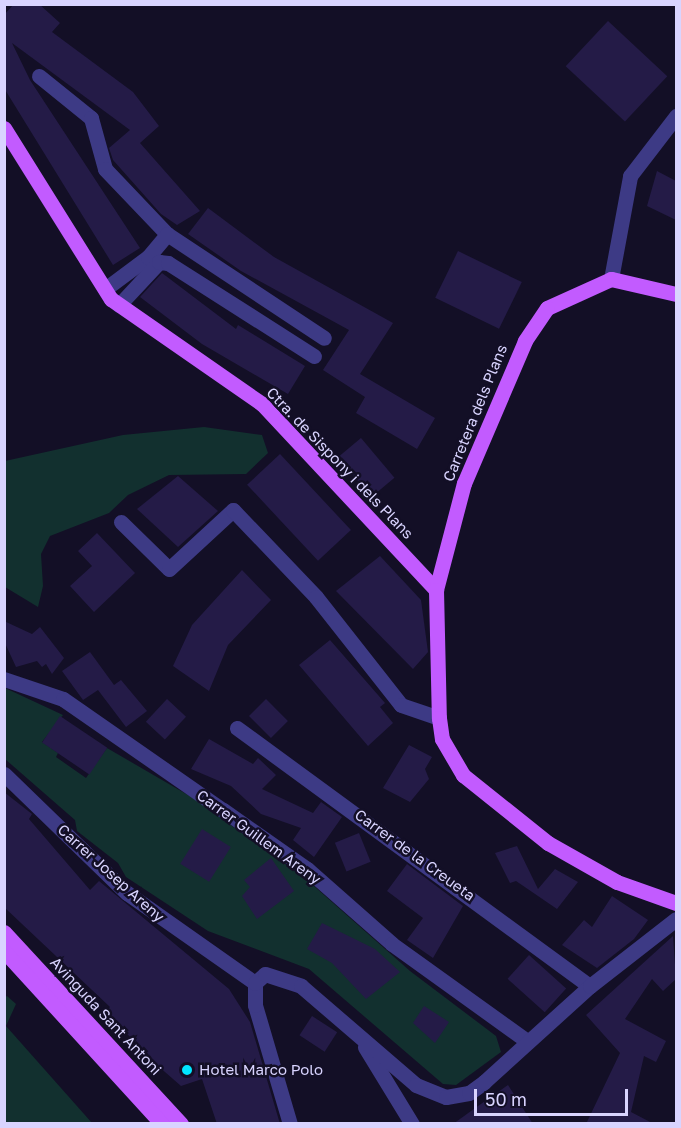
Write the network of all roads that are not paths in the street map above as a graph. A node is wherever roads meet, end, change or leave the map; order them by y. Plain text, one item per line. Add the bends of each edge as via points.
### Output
1 (39, 76) dead end
2 (676, 116) edge
3 (4, 128) edge
4 (167, 234) junction
5 (611, 279) junction
6 (105, 289) junction
7 (676, 294) edge
8 (119, 305) junction
9 (324, 338) dead end
10 (314, 356) dead end
11 (121, 522) dead end
12 (436, 590) junction
13 (4, 679) edge
14 (439, 718) junction
15 (237, 728) dead end
16 (4, 774) edge
17 (676, 903) edge
18 (676, 919) edge
19 (4, 932) edge
20 (4, 951) edge
21 (255, 983) junction
22 (590, 986) junction
23 (357, 1034) junction
24 (526, 1041) junction
25 (162, 1124) edge
26 (181, 1124) edge
27 (290, 1124) edge
28 (412, 1124) edge

1 - 4 street via 91,118 105,169
2 - 5 street via 630,176
3 - 6 main road, Ctra. de Sispony i dels Plans
4 - 6 street via 148,256
4 - 9 street
5 - 7 main road
5 - 12 main road, Carretera dels Plans via 547,308 525,341 464,483
6 - 8 main road, Ctra. de Sispony i dels Plans
8 - 10 street via 159,262 168,264
8 - 12 main road, Ctra. de Sispony i dels Plans via 262,404
11 - 14 street via 169,569 233,510 316,597 401,705
12 - 14 main road, Carretera dels Plans
13 - 24 street, Carrer Guillem Areny via 63,699 308,869 392,944
14 - 17 main road, Carretera dels Plans via 442,739 463,775 507,814 617,882
15 - 22 street, Carrer de la Creueta
16 - 21 street, Carrer Josep Areny via 128,893
18 - 22 street
19 - 26 main road, Avinguda Sant Antoni
20 - 25 main road, Avinguda Sant Antoni
21 - 23 street via 265,974 287,979
21 - 27 street via 255,1005
22 - 24 street
23 - 24 street via 416,1085 446,1096 469,1093
23 - 28 street

